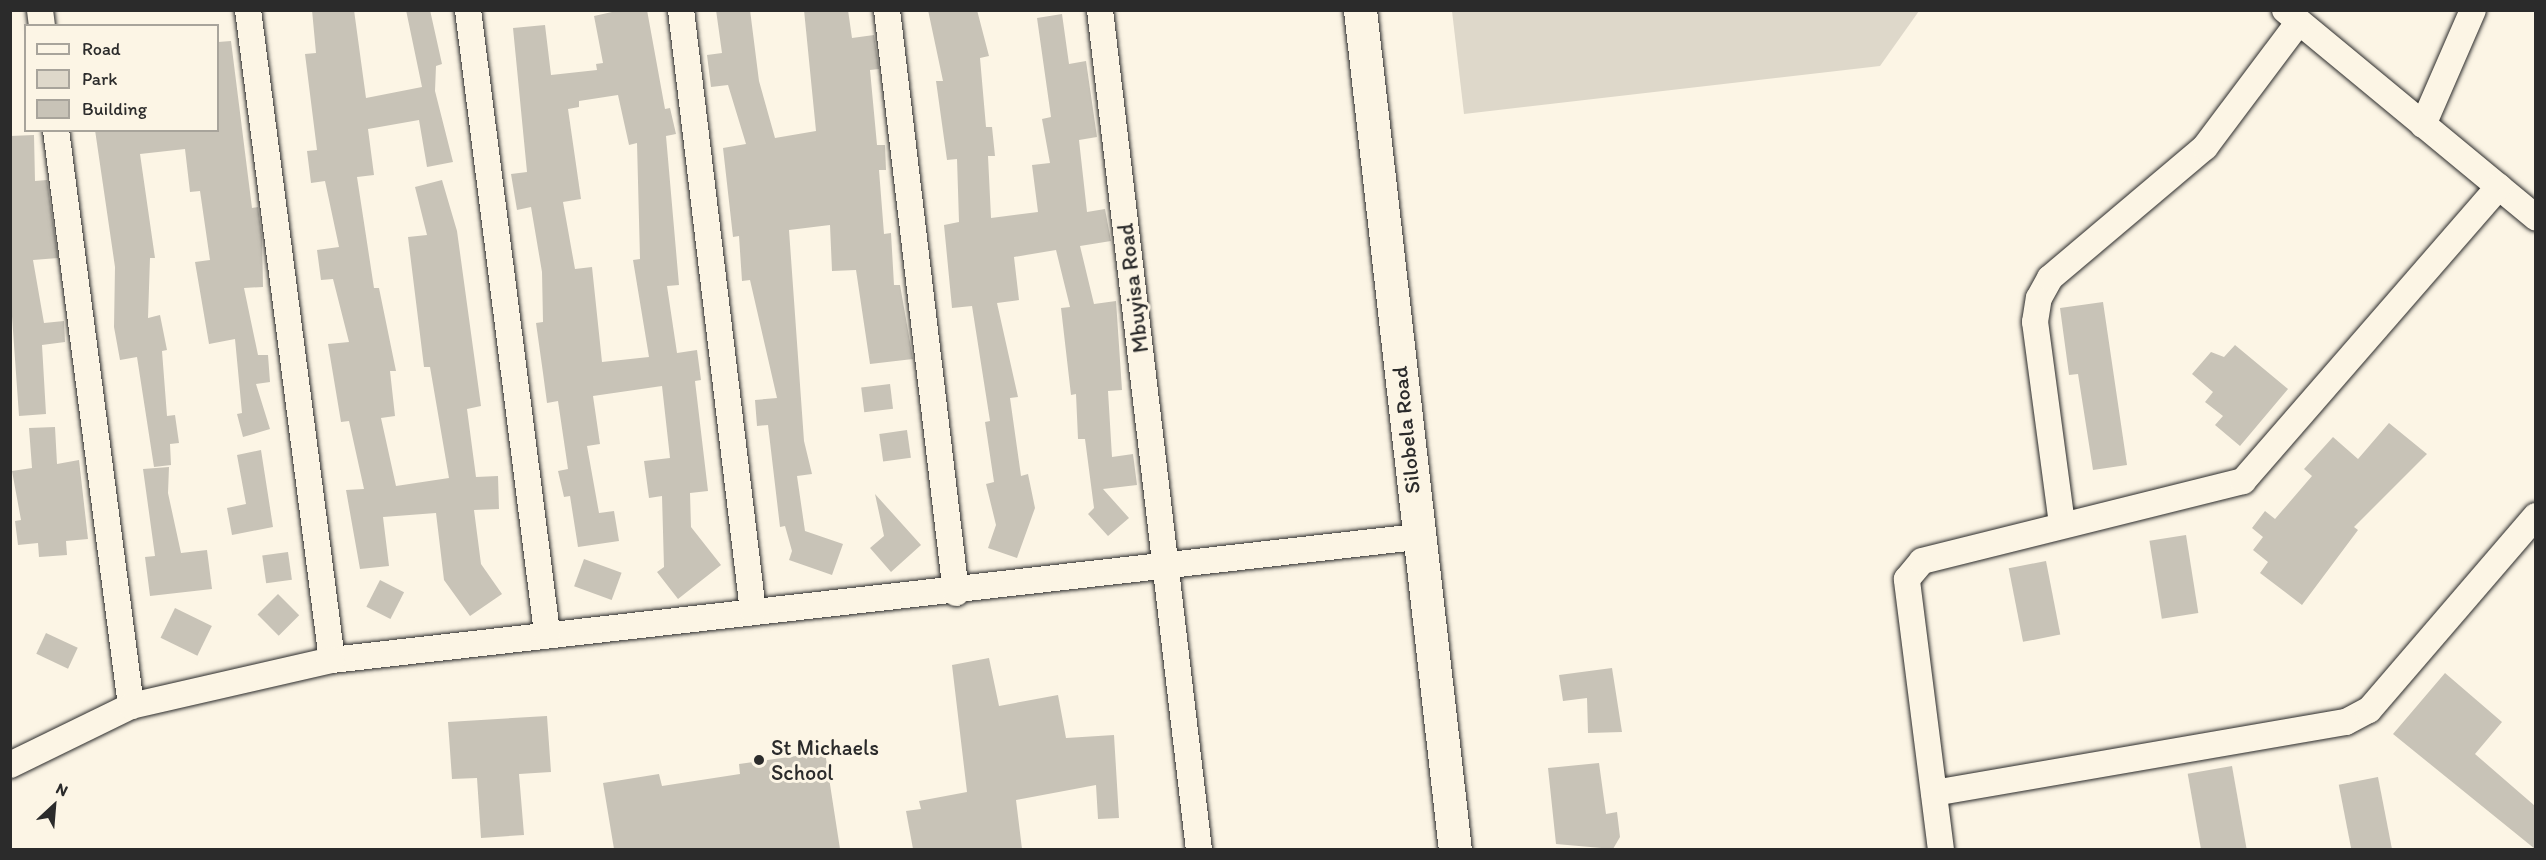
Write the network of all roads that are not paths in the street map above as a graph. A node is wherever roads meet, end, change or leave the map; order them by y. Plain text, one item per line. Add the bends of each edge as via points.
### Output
1 (249, 10) edge
2 (468, 10) edge
3 (681, 10) edge
4 (887, 10) edge
5 (1100, 10) edge
6 (1360, 10) edge
7 (2473, 10) edge
8 (2292, 16) edge
9 (2423, 125) junction
10 (56, 132) edge
11 (2499, 188) junction
12 (2532, 209) edge
13 (2535, 516) edge
14 (2061, 524) junction
15 (1417, 537) junction
16 (1166, 566) junction
17 (956, 593) junction
18 (753, 611) junction
19 (547, 633) junction
20 (332, 660) junction
21 (131, 706) junction
22 (10, 765) edge
23 (1934, 793) junction
24 (1199, 849) edge
25 (1455, 849) edge
26 (1941, 849) edge

1 - 20 street
2 - 19 street
3 - 18 street
4 - 17 street
5 - 16 street, Mbuyisa Road
6 - 15 street, Silobela Road
7 - 9 street
8 - 9 street
8 - 14 street via 2205,147 2050,278 2039,298 2035,322
9 - 11 street
10 - 21 street
11 - 12 street
11 - 14 street via 2243,481
13 - 23 street via 2369,710 2346,722
14 - 23 street via 1922,561 1907,579
15 - 16 street
15 - 25 street, Silobela Road
16 - 17 street
16 - 24 street, Mbuyisa Road
17 - 18 street
18 - 19 street
19 - 20 street
20 - 21 street
21 - 22 street
23 - 26 street

